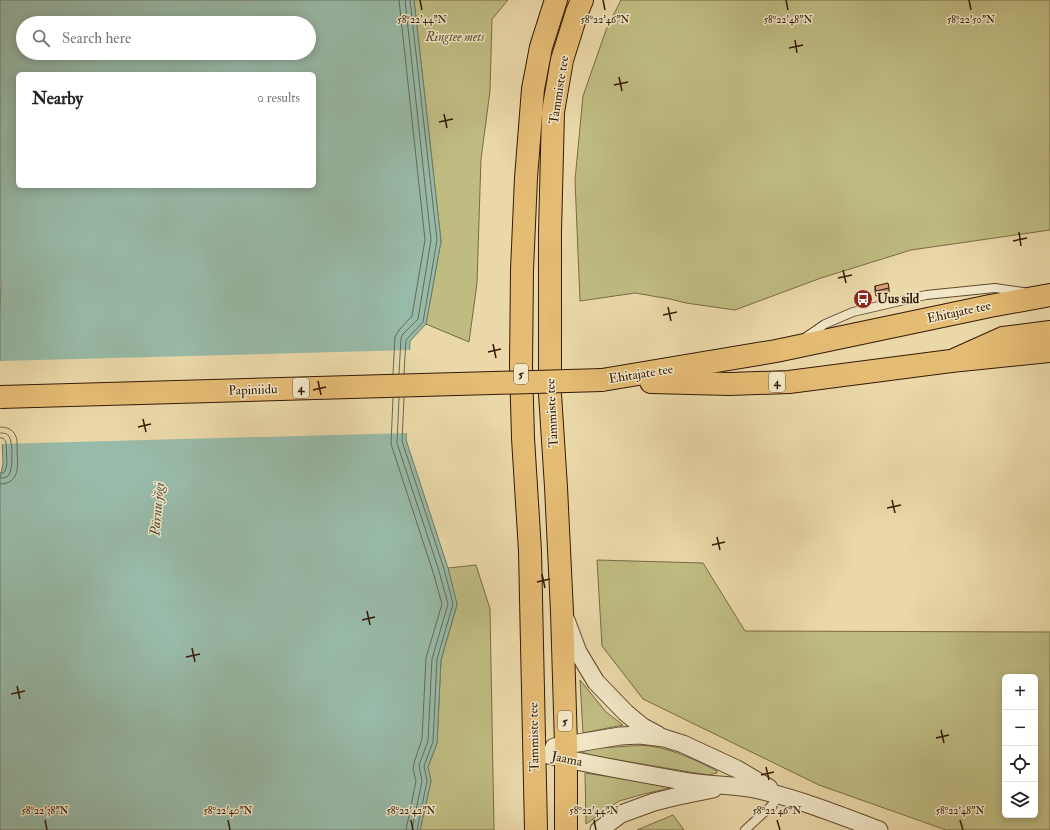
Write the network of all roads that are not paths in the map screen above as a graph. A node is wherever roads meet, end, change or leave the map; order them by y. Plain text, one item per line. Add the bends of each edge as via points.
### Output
1 (556, 0) edge
2 (582, 0) edge
3 (1050, 295) edge
4 (1050, 332) edge
5 (1050, 351) edge
6 (951, 361) junction
7 (602, 380) junction
8 (0, 397) edge
9 (562, 612) junction
10 (664, 738) junction
11 (535, 752) junction
12 (566, 752) junction
13 (729, 786) junction
14 (781, 796) junction
15 (536, 830) edge
16 (566, 830) edge
17 (600, 830) edge
18 (745, 830) edge
19 (879, 830) edge

1 - 11 main road, Tammiste tee / 5 via 541,47 534,88 526,178 522,270 521,366 530,551
2 - 9 main road, Tammiste tee / 5 via 562,60 553,112 550,394
3 - 7 main road, Ehitajate tee / 4 via 776,351
4 - 6 main road via 1003,338
5 - 6 main road, Ehitajate tee / 4
6 - 7 main road, Ehitajate tee / 4 via 789,382 730,384
7 - 8 main road, Papiniidu / 4, bridge
9 - 10 street, Jaama via 578,652 596,682 643,727
9 - 12 main road, Tammiste tee / 5
10 - 12 street, Jaama via 620,736
10 - 14 street, Jaama via 738,769
11 - 12 street, Jaama
11 - 15 main road, Tammiste tee / 5
12 - 13 street, Jaama via 691,782
12 - 16 main road, Tammiste tee / 5
13 - 14 street, Jaama
13 - 17 street, Jaama via 654,802 621,814
14 - 18 lane
14 - 19 street, Jaama

